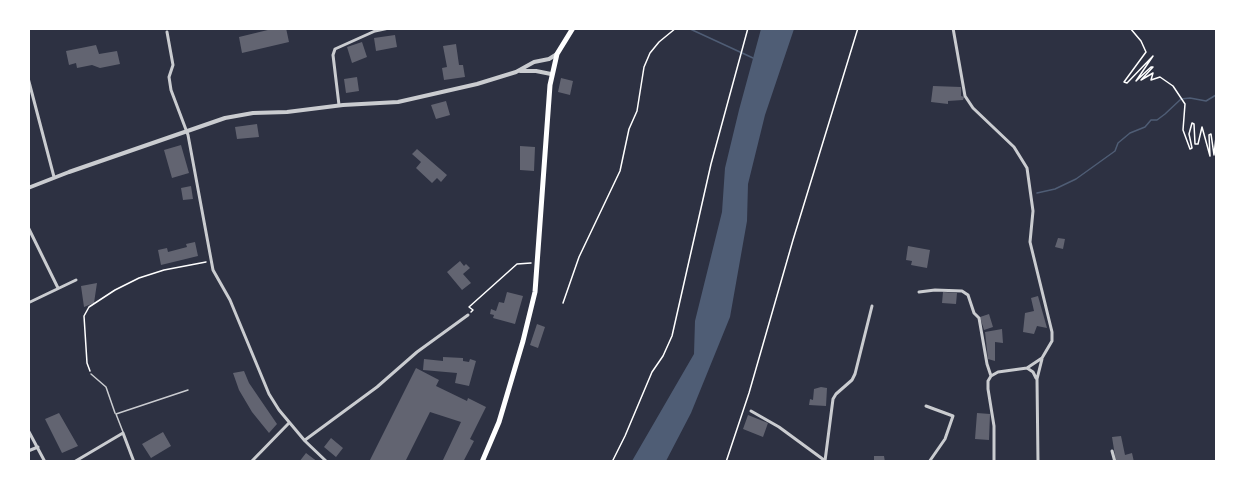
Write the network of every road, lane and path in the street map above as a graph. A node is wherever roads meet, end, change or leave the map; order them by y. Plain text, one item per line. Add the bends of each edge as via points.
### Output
1 (389, 28) edge
2 (573, 28) edge
3 (676, 28) edge
4 (748, 28) edge
5 (858, 28) edge
6 (953, 28) edge
7 (1130, 28) edge
8 (167, 32) dead end
9 (556, 54) junction
10 (516, 72) junction
11 (551, 74) junction
12 (28, 78) edge
13 (339, 105) junction
14 (187, 131) junction
15 (1216, 137) edge
16 (54, 177) junction
17 (28, 188) edge
18 (28, 227) edge
19 (210, 261) junction
20 (537, 262) junction
21 (76, 280) dead end
22 (58, 288) junction
23 (919, 292) dead end
24 (28, 303) edge
25 (563, 303) dead end
26 (872, 306) dead end
27 (468, 315) joint
28 (1042, 358) junction
29 (1027, 368) junction
30 (92, 374) joint
31 (991, 376) junction
32 (1037, 379) junction
33 (188, 390) dead end
34 (926, 406) dead end
35 (751, 411) dead end
36 (116, 414) junction
37 (289, 423) junction
38 (28, 430) edge
39 (123, 433) junction
40 (305, 441) junction
41 (38, 447) junction
42 (28, 450) edge
43 (1112, 451) dead end
44 (825, 461) edge
45 (45, 462) edge
46 (74, 462) edge
47 (134, 462) edge
48 (251, 462) edge
49 (327, 462) edge
50 (482, 462) edge
51 (612, 462) edge
52 (726, 462) edge
53 (929, 462) edge
54 (994, 462) edge
55 (1038, 462) edge
56 (1115, 462) edge

1 - 13 street via 335,49
2 - 9 main road
3 - 25 path via 654,48 644,67 637,111 620,171 579,257
4 - 51 path via 711,164 677,320
5 - 52 path
6 - 28 street via 966,96 973,108 1014,147 1027,168 1033,211 1030,242 1052,332 1052,341
7 - 15 path via 1146,52 1124,82 1153,56 1136,81 1151,67 1141,80 1153,73 1151,81 1159,77 1167,80 1182,98 1188,148 1192,148 1192,123 1195,144 1202,127 1210,156 1209,135 1214,155
8 - 14 street via 173,64 171,90
9 - 10 street
9 - 11 main road
10 - 11 street via 536,70
10 - 13 street via 398,102
11 - 20 main road
12 - 16 street
13 - 14 street via 253,113
14 - 16 street
14 - 19 street
16 - 17 street
18 - 22 street
19 - 30 path via 139,278 88,308 84,316 87,363
19 - 37 street via 269,394
20 - 27 path via 517,264 469,307 473,310
20 - 50 main road via 535,292 523,341 499,422
21 - 22 street
22 - 24 street
23 - 31 street via 962,291 968,295 979,318
26 - 44 street via 855,374 833,399
27 - 40 street
28 - 29 street
28 - 32 street
29 - 31 street
29 - 32 street
30 - 36 lane via 106,387
31 - 54 street via 988,389
32 - 55 street
33 - 36 lane
34 - 53 street via 953,416 945,439
35 - 44 street
36 - 39 lane
37 - 40 street
37 - 48 street
38 - 41 street
39 - 46 street
39 - 47 street
40 - 49 street
41 - 42 street
41 - 45 street
43 - 56 street

